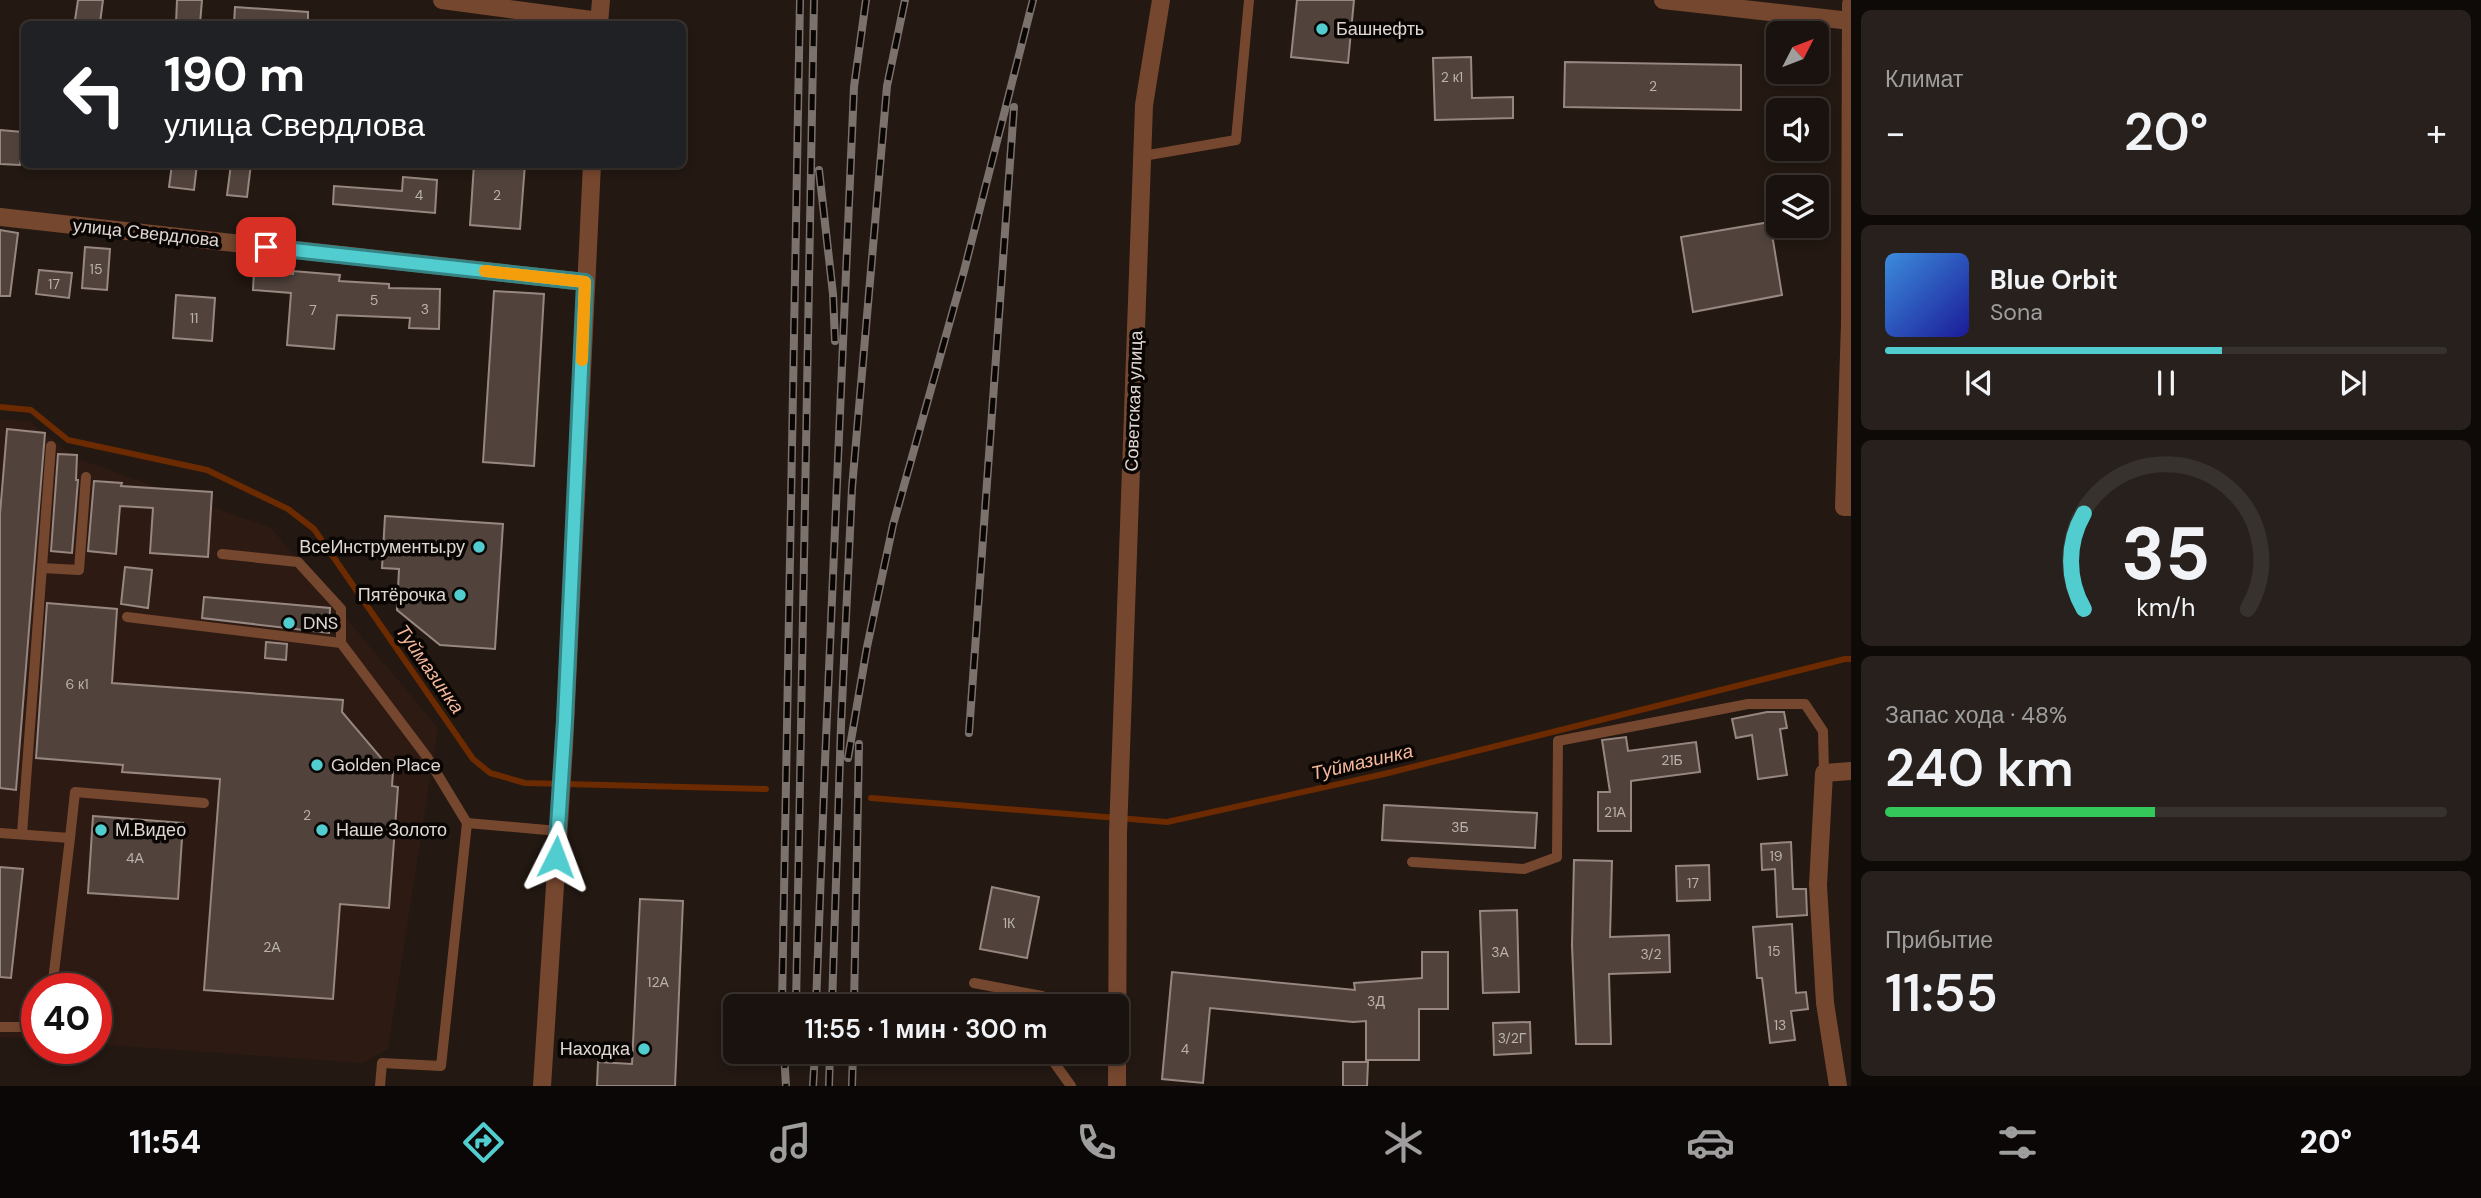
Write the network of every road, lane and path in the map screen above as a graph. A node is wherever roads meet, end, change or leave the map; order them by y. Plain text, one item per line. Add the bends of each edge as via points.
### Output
1 (442, 0) edge
2 (601, 0) edge
3 (1161, 0) edge
4 (1250, 0) edge
5 (1663, 0) edge
6 (1851, 4) edge
7 (585, 21) edge
8 (599, 21) edge
9 (1851, 21) edge
10 (1143, 156) junction
11 (592, 168) edge
12 (0, 217) edge
13 (585, 282) junction
14 (1850, 324) edge
15 (51, 446) dead end
16 (86, 477) dead end
17 (1851, 507) edge
18 (222, 554) dead end
19 (42, 568) junction
20 (127, 617) dead end
21 (341, 643) junction
22 (1851, 771) edge
23 (1824, 773) junction
24 (204, 803) dead end
25 (467, 823) junction
26 (558, 831) junction
27 (0, 833) edge
28 (22, 834) junction
29 (70, 838) junction
30 (1412, 862) dead end
31 (54, 973) edge
32 (974, 983) dead end
33 (1032, 994) edge
34 (0, 1027) edge
35 (21, 1027) edge
36 (1055, 1064) edge
37 (380, 1086) edge
38 (542, 1086) edge
39 (1072, 1086) edge
40 (1117, 1086) edge
41 (1838, 1086) edge

1 - 7 street
2 - 8 street
3 - 10 street, Советская улица via 1144,105
4 - 10 lane via 1236,140
5 - 9 street
6 - 9 street
9 - 14 street
10 - 40 street, Советская улица via 1118,803
11 - 13 street
12 - 13 street, улица Свердлова
13 - 26 street
14 - 17 street via 1843,507
15 - 19 lane
16 - 19 lane via 79,570
18 - 21 lane via 298,562 341,609
19 - 28 lane
20 - 21 lane
21 - 25 lane via 428,757
22 - 23 street
23 - 30 lane via 1823,731 1805,704 1748,704 1558,741 1557,857 1524,869
23 - 41 street via 1818,885 1825,1003
24 - 29 lane via 75,792
25 - 26 lane
25 - 37 lane via 441,1066 382,1063
26 - 38 street
27 - 28 lane
28 - 29 lane
29 - 31 lane
32 - 33 lane
34 - 35 lane
36 - 39 lane

